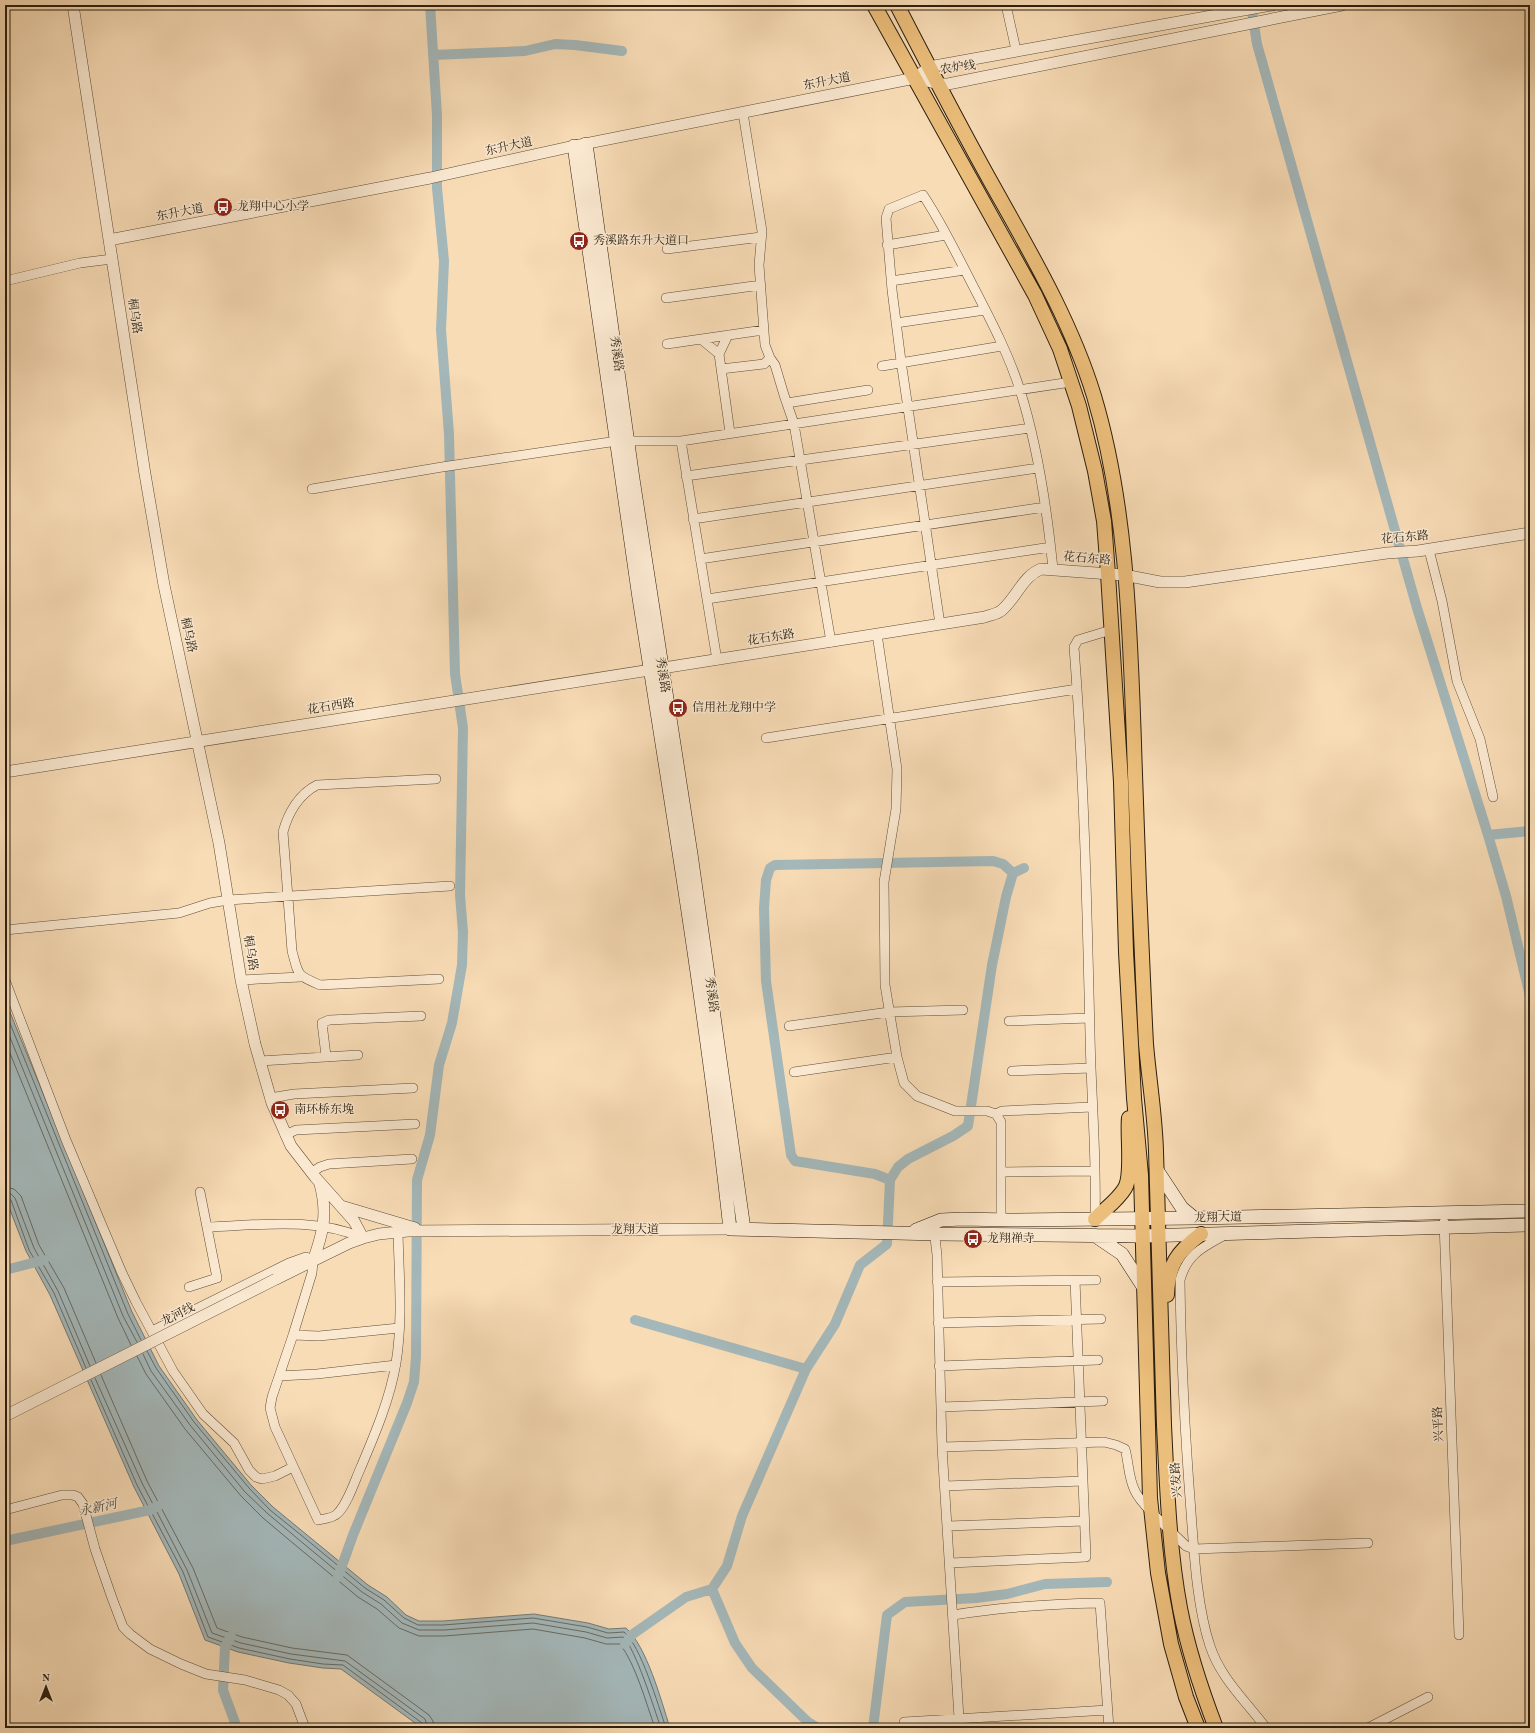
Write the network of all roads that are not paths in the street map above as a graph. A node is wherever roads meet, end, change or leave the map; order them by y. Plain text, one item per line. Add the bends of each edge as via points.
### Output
1 (73, 5) edge
2 (874, 5) edge
3 (897, 5) edge
4 (1006, 5) edge
5 (1342, 5) edge
6 (1268, 6) edge
7 (1267, 21) junction
8 (1016, 50) junction
9 (930, 67) junction
10 (915, 78) junction
11 (939, 84) junction
12 (743, 113) junction
13 (580, 145) junction
14 (946, 235) junction
15 (761, 237) junction
16 (109, 240) junction
17 (887, 244) junction
18 (667, 249) dead end
19 (112, 259) junction
20 (964, 270) junction
21 (5, 281) edge
22 (891, 281) junction
23 (761, 285) junction
24 (666, 298) dead end
25 (985, 310) junction
26 (896, 323) junction
27 (764, 330) junction
28 (728, 335) junction
29 (701, 339) junction
30 (667, 344) dead end
31 (1002, 346) junction
32 (718, 354) junction
33 (770, 358) junction
34 (901, 363) junction
35 (882, 366) dead end
36 (721, 369) junction
37 (1071, 382) junction
38 (868, 390) dead end
39 (1020, 390) junction
40 (787, 403) junction
41 (908, 407) junction
42 (794, 424) junction
43 (1030, 428) junction
44 (730, 433) junction
45 (622, 440) junction
46 (681, 441) junction
47 (913, 444) junction
48 (800, 460) junction
49 (1038, 468) junction
50 (686, 476) junction
51 (920, 486) junction
52 (312, 489) dead end
53 (808, 502) junction
54 (1045, 507) junction
55 (693, 519) junction
56 (925, 525) junction
57 (1530, 533) edge
58 (814, 542) junction
59 (1051, 547) junction
60 (1423, 550) junction
61 (700, 559) junction
62 (931, 565) junction
63 (1053, 569) junction
64 (1108, 574) junction
65 (1124, 575) junction
66 (821, 582) junction
67 (707, 599) junction
68 (940, 624) junction
69 (1111, 630) junction
70 (877, 634) junction
71 (831, 642) junction
72 (716, 660) junction
73 (656, 670) junction
74 (1077, 689) junction
75 (890, 718) junction
76 (766, 738) dead end
77 (197, 742) junction
78 (5, 772) edge
79 (436, 778) dead end
80 (1493, 797) dead end
81 (450, 886) dead end
82 (288, 896) junction
83 (228, 900) junction
84 (5, 930) edge
85 (301, 977) junction
86 (439, 978) dead end
87 (5, 980) edge
88 (241, 980) junction
89 (963, 1010) dead end
90 (888, 1012) junction
91 (421, 1016) dead end
92 (1089, 1018) junction
93 (1009, 1021) dead end
94 (789, 1026) dead end
95 (358, 1055) dead end
96 (326, 1056) junction
97 (896, 1057) junction
98 (260, 1061) junction
99 (1091, 1068) junction
100 (1012, 1071) dead end
101 (794, 1072) dead end
102 (413, 1088) dead end
103 (270, 1098) junction
104 (1134, 1098) junction
105 (1092, 1107) junction
106 (996, 1114) junction
107 (415, 1124) dead end
108 (285, 1134) junction
109 (412, 1159) dead end
110 (1157, 1170) junction
111 (1095, 1171) junction
112 (1001, 1172) junction
113 (311, 1173) junction
114 (319, 1182) junction
115 (200, 1192) dead end
116 (340, 1206) junction
117 (1530, 1211) edge
118 (1444, 1213) junction
119 (1194, 1218) junction
120 (1095, 1219) junction
121 (1142, 1219) junction
122 (1158, 1219) junction
123 (1001, 1220) junction
124 (1530, 1225) edge
125 (323, 1226) junction
126 (208, 1227) junction
127 (934, 1228) junction
128 (1444, 1228) junction
129 (730, 1229) junction
130 (744, 1229) junction
131 (403, 1231) junction
132 (427, 1231) junction
133 (1201, 1234) junction
134 (1227, 1234) junction
135 (1094, 1235) junction
136 (1158, 1235) junction
137 (1142, 1236) junction
138 (363, 1238) junction
139 (313, 1261) junction
140 (1075, 1280) junction
141 (1096, 1280) dead end
142 (938, 1282) junction
143 (189, 1287) dead end
144 (1144, 1288) junction
145 (1101, 1319) dead end
146 (1076, 1320) junction
147 (938, 1323) junction
148 (399, 1328) junction
149 (152, 1331) junction
150 (293, 1336) junction
151 (1078, 1360) junction
152 (1098, 1360) dead end
153 (396, 1365) junction
154 (1162, 1365) junction
155 (939, 1366) junction
156 (279, 1376) junction
157 (1080, 1401) junction
158 (1103, 1401) dead end
159 (941, 1407) junction
160 (5, 1416) edge
161 (1081, 1443) junction
162 (942, 1447) junction
163 (293, 1467) junction
164 (1083, 1481) junction
165 (945, 1486) junction
166 (5, 1510) edge
167 (1152, 1511) junction
168 (1084, 1521) junction
169 (948, 1526) junction
170 (1171, 1531) junction
171 (1368, 1543) dead end
172 (1194, 1549) junction
173 (950, 1563) junction
174 (953, 1613) junction
175 (1459, 1635) dead end
176 (1428, 1697) dead end
177 (1108, 1710) junction
178 (959, 1718) junction
179 (904, 1722) dead end
180 (305, 1728) edge
181 (1109, 1728) edge
182 (1198, 1728) edge
183 (1216, 1728) edge
184 (1266, 1728) edge
185 (1368, 1728) edge

1 - 16 street, 桐乌路
2 - 10 main road
3 - 9 main road
4 - 8 street
5 - 7 street, 农炉线
6 - 7 street
6 - 8 street, 农炉线
7 - 11 street, 农炉线
8 - 9 street, 农炉线
9 - 10 street, 农炉线
9 - 11 main road
10 - 11 street, 农炉线
10 - 12 street, 东升大道
10 - 37 main road via 1035,295 1060,349
11 - 65 main road via 1038,268 1081,360 1094,398 1112,472
12 - 13 street, 东升大道
12 - 15 street via 760,216
13 - 16 street, 东升大道 via 430,178
13 - 45 main road, 秀溪路
14 - 17 street
14 - 17 street via 923,194 889,209 886,218
14 - 20 street
15 - 18 street
15 - 23 street
16 - 19 street, 桐乌路
17 - 22 street
19 - 21 street via 80,263
19 - 77 street, 桐乌路 via 164,586
20 - 22 street
20 - 25 street
22 - 26 street
23 - 24 street
23 - 27 street
25 - 26 street
25 - 31 street
26 - 34 street
27 - 28 street
27 - 33 street via 765,345
28 - 29 street
28 - 32 street
29 - 30 street
29 - 32 street
31 - 34 street
31 - 39 street
32 - 36 street
33 - 36 street via 764,364
33 - 40 street via 775,365
34 - 35 street
34 - 41 street
36 - 44 street
37 - 39 street
37 - 64 main road via 1095,471 1104,521
38 - 40 street
39 - 41 street
39 - 43 street
40 - 42 street
41 - 42 street
41 - 47 street
42 - 44 street
42 - 48 street
43 - 47 street
43 - 49 street
44 - 46 street
45 - 46 street
45 - 52 street
45 - 73 main road, 秀溪路
46 - 50 street
47 - 48 street
47 - 51 street
48 - 50 street
48 - 53 street
49 - 51 street
49 - 54 street
50 - 55 street
51 - 53 street
51 - 56 street
53 - 55 street
53 - 58 street
54 - 56 street
54 - 59 street
55 - 61 street
56 - 58 street
56 - 62 street
57 - 60 street, 花石东路
58 - 61 street
58 - 66 street
59 - 62 street
59 - 63 street
60 - 65 street, 花石东路 via 1387,552 1185,582 1160,582
60 - 80 street via 1442,601 1457,681 1480,739
61 - 67 street
62 - 66 street
62 - 68 street
63 - 64 street, 花石东路
63 - 68 street, 花石东路 via 1033,572 1001,611 985,617
64 - 65 street, 花石东路
64 - 69 main road
65 - 110 main road via 1132,683 1146,1044 1154,1107
66 - 67 street
66 - 71 street
67 - 72 street
68 - 70 street, 花石东路
69 - 74 street via 1078,640 1074,647
69 - 104 main road via 1121,782
70 - 71 street, 花石东路
70 - 75 street
71 - 72 street, 花石东路
72 - 73 street, 花石东路
73 - 77 street, 花石西路
73 - 129 main road, 秀溪路 via 721,1144
73 - 130 main road, 秀溪路 via 691,854
74 - 75 street
74 - 92 street via 1082,769
75 - 76 street
75 - 90 street via 897,769 897,790 884,882 885,985
77 - 78 street, 花石西路
77 - 83 street, 桐乌路 via 219,843
79 - 82 street via 317,785 307,790 294,807 283,832
81 - 82 street
82 - 83 street
82 - 85 street via 292,951
83 - 84 street via 179,913
83 - 88 street, 桐乌路
85 - 86 street via 320,985
85 - 88 street
87 - 149 street via 69,1146 122,1273
88 - 98 street, 桐乌路
89 - 90 street
90 - 94 street
90 - 97 street
91 - 96 street via 329,1020 322,1023
92 - 93 street
92 - 99 street
95 - 96 street
96 - 98 street
97 - 101 street
97 - 106 street via 904,1084 917,1096 955,1110 987,1110
98 - 103 street, 桐乌路
99 - 100 street
99 - 105 street
102 - 103 street via 294,1094
103 - 108 street, 桐乌路
104 - 120 main road via 1129,1120 1126,1187
104 - 121 main road via 1141,1168
105 - 106 street via 1002,1110
105 - 111 street
106 - 112 street via 1001,1122
107 - 108 street via 296,1130
108 - 113 street, 桐乌路
109 - 113 street via 329,1164
110 - 119 main road via 1182,1208
110 - 122 main road
111 - 112 street
111 - 120 street
112 - 123 street
113 - 114 street, 桐乌路
114 - 116 street, 桐乌路
114 - 125 street via 326,1210
115 - 126 street
116 - 132 street
116 - 138 street, 桐乌路 via 354,1221
117 - 118 main road, 龙翔大道
118 - 119 main road, 龙翔大道
118 - 128 street, 兴平路
119 - 122 main road, 龙翔大道
120 - 121 main road, 龙翔大道
120 - 123 main road, 龙翔大道
121 - 122 main road, 龙翔大道
121 - 137 main road
122 - 136 main road
123 - 127 main road, 龙翔大道 via 941,1220
124 - 128 main road, 龙翔大道
125 - 126 street via 292,1224
125 - 138 street via 341,1229
125 - 139 street
126 - 143 street via 217,1278
127 - 130 main road, 龙翔大道 via 908,1232
127 - 135 main road, 龙翔大道
127 - 142 street
128 - 134 main road, 龙翔大道
128 - 175 street, 兴平路
129 - 130 main road, 龙翔大道
129 - 132 street, 龙翔大道
131 - 132 street, 龙翔大道
131 - 138 street, 龙翔大道
131 - 148 street
133 - 134 main road, 龙翔大道
133 - 136 main road, 龙翔大道
133 - 154 main road via 1178,1254 1167,1282 1167,1334
134 - 172 street, 兴发路 via 1196,1253 1183,1267 1180,1280
135 - 137 main road, 龙翔大道
135 - 144 main road via 1122,1254
136 - 137 main road, 龙翔大道
136 - 154 main road
137 - 144 main road
138 - 139 street, 龙河线
139 - 149 street via 306,1257 289,1262
139 - 150 street
139 - 160 street, 龙河线, bridge
140 - 141 street
140 - 142 street
140 - 146 street
142 - 147 street
144 - 167 main road
145 - 146 street
146 - 147 street
146 - 151 street
147 - 155 street
148 - 150 street
148 - 153 street
149 - 163 street via 180,1382 203,1414 234,1443 249,1470 262,1479
150 - 156 street
151 - 152 street
151 - 155 street
151 - 157 street
153 - 156 street
153 - 163 street via 373,1438 338,1514 318,1520
154 - 170 main road
155 - 159 street
156 - 163 street via 272,1397 271,1417
157 - 158 street
157 - 159 street
157 - 161 street
159 - 162 street
161 - 162 street
161 - 164 street
161 - 167 street via 1104,1442 1125,1449 1129,1476 1135,1493
162 - 165 street
164 - 165 street
164 - 168 street
165 - 169 street
166 - 180 street via 62,1495 78,1497 83,1504 93,1542 123,1627 150,1649 181,1664 212,1676 234,1678 279,1690 296,1704
167 - 170 street
167 - 182 main road via 1158,1573 1171,1644
168 - 169 street
168 - 173 street via 1086,1557
169 - 173 street
170 - 172 street via 1186,1546
170 - 183 main road via 1174,1570 1186,1637
171 - 172 street
172 - 184 street, 兴发路 via 1199,1593 1210,1647 1224,1676
173 - 174 street
174 - 177 street via 1019,1606 1100,1603
174 - 178 street
176 - 185 street
177 - 178 street
177 - 181 street
178 - 179 street

